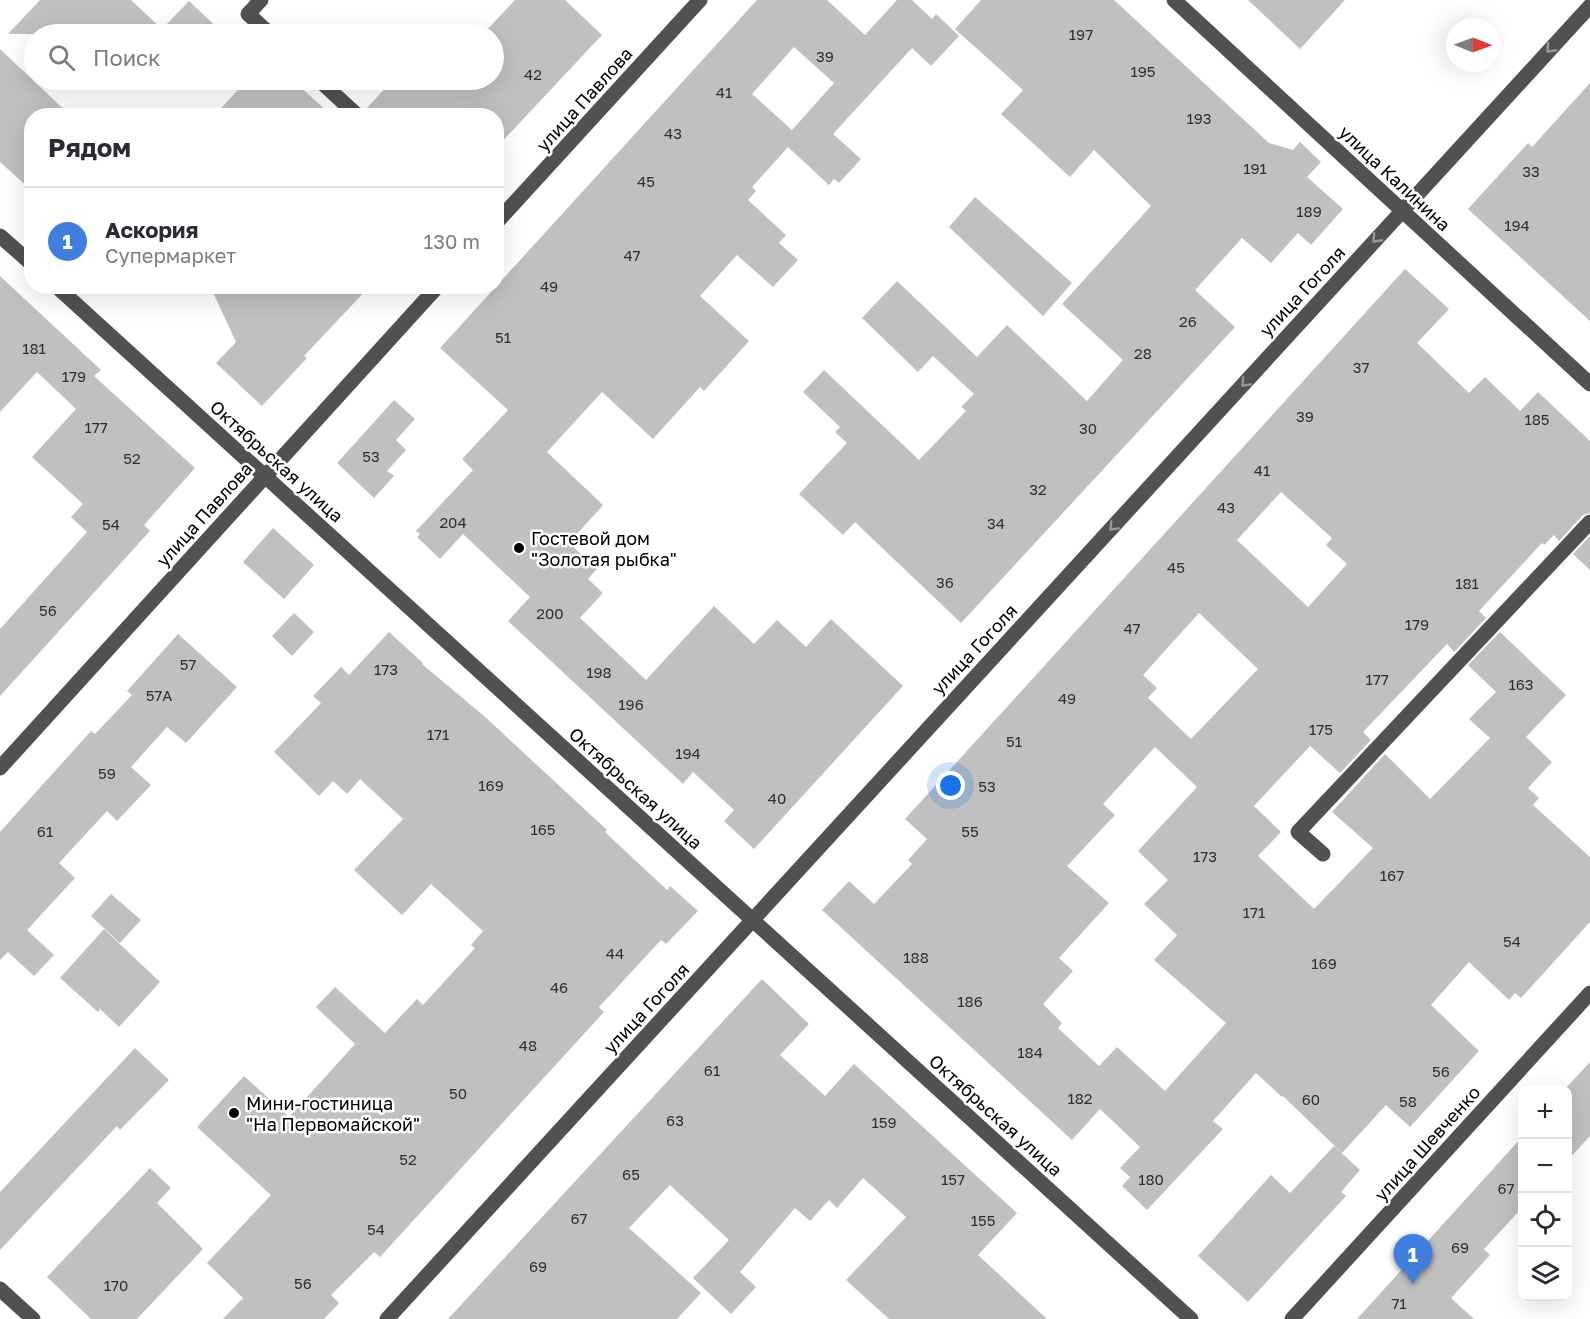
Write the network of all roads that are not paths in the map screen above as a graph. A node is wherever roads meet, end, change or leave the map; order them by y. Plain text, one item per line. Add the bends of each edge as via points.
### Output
1 (261, 0) edge
2 (699, 0) edge
3 (1174, 0) edge
4 (1590, 6) edge
5 (259, 24) edge
6 (330, 90) edge
7 (349, 108) edge
8 (1402, 210) junction
9 (504, 214) edge
10 (0, 236) edge
11 (24, 257) edge
12 (65, 294) edge
13 (431, 294) edge
14 (1590, 384) edge
15 (264, 476) junction
16 (1590, 522) edge
17 (0, 768) edge
18 (1323, 854) dead end
19 (752, 920) junction
20 (1590, 993) edge
21 (0, 1289) edge
22 (33, 1319) edge
23 (387, 1319) edge
24 (1191, 1319) edge
25 (1292, 1319) edge

1 - 5 street via 248,14
2 - 9 street, улица Павлова
3 - 8 street, улица Калинина
4 -> 8 street, улица Гоголя
6 - 7 street
8 - 14 street, улица Калинина
8 -> 19 street, улица Гоголя
10 - 11 street
12 - 15 street, Октябрьская улица
13 - 15 street, улица Павлова
15 - 17 street, улица Павлова
15 - 19 street, Октябрьская улица
16 - 18 street via 1298,832
19 - 23 street, улица Гоголя
19 - 24 street, Октябрьская улица
20 - 25 street, улица Шевченко
21 - 22 street

